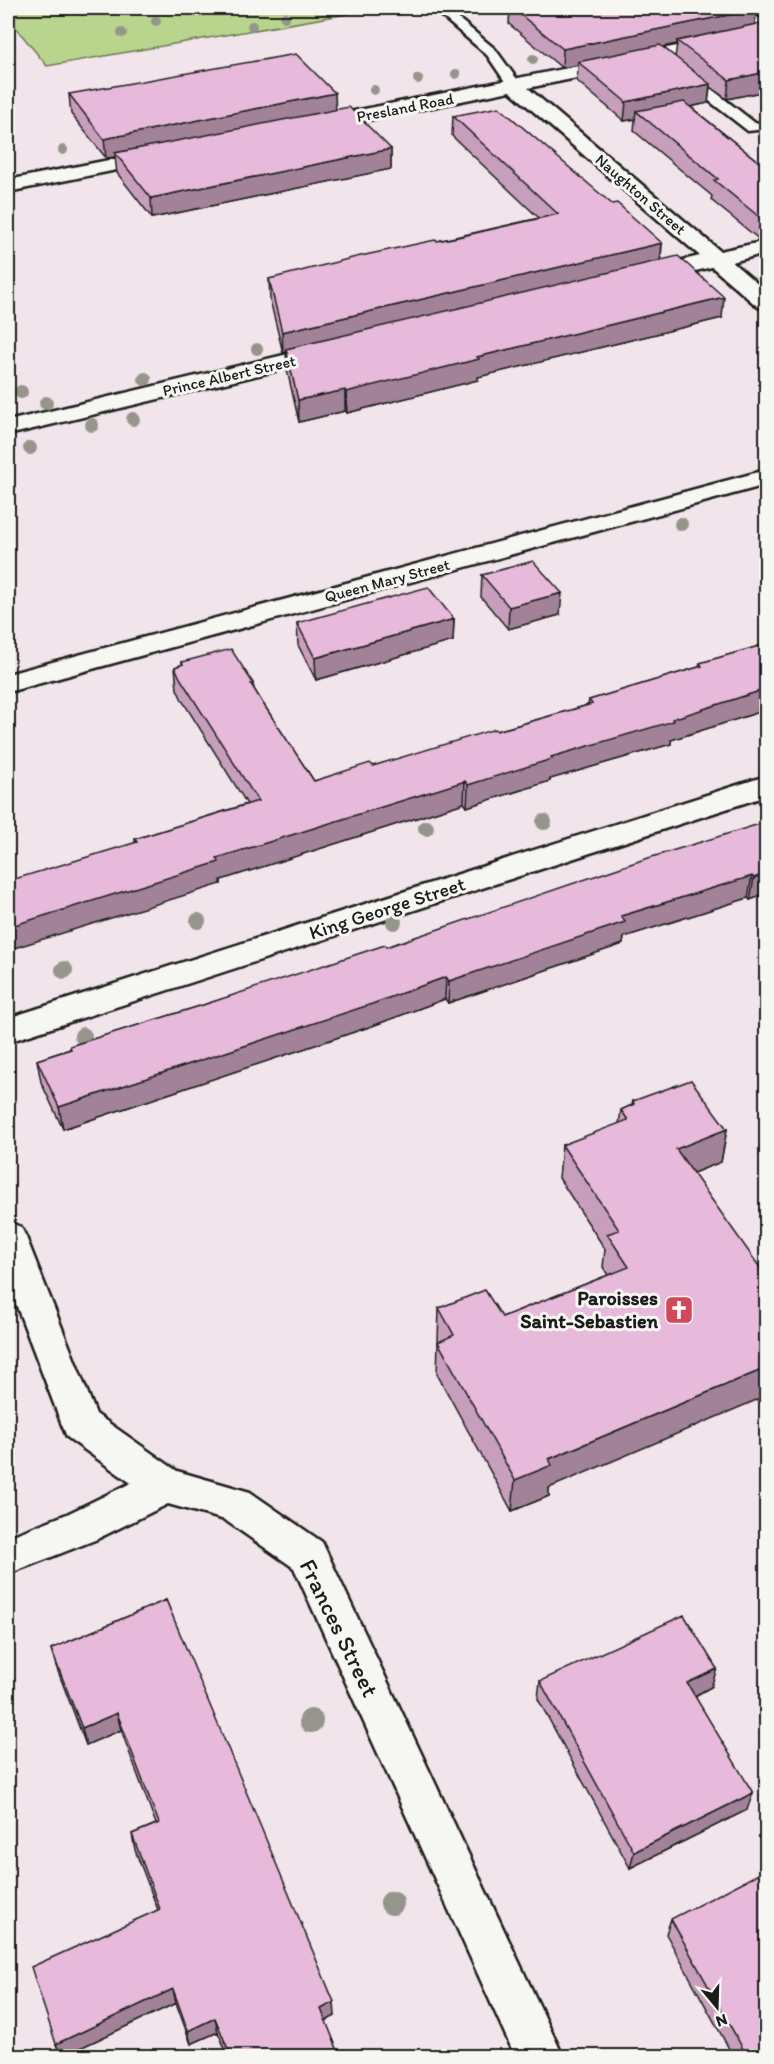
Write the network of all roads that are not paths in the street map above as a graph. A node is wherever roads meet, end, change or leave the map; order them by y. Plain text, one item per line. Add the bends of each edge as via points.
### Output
1 (471, 8) edge
2 (737, 8) edge
3 (766, 28) edge
4 (766, 34) edge
5 (661, 57) junction
6 (515, 86) junction
7 (766, 125) edge
8 (293, 129) edge
9 (179, 152) edge
10 (8, 186) edge
11 (766, 247) edge
12 (716, 259) junction
13 (624, 281) edge
14 (766, 302) edge
15 (357, 345) edge
16 (8, 428) edge
17 (766, 477) edge
18 (8, 683) edge
19 (766, 786) edge
20 (8, 1030) edge
21 (8, 1237) edge
22 (166, 1486) junction
23 (8, 1556) edge
24 (539, 2056) edge

1 - 6 lane via 444,13 491,52
2 - 3 lane
4 - 5 street, Presland Road
5 - 6 street, Presland Road
5 - 7 lane via 753,128
6 - 8 street, Presland Road
6 - 12 street, Naughton Street
9 - 10 street
11 - 12 street
12 - 13 street
12 - 14 street, Naughton Street
15 - 16 street, Prince Albert Street
17 - 18 street, Queen Mary Street
19 - 20 street, King George Street
21 - 22 street, Frances Street via 81,1425
22 - 23 street via 81,1527
22 - 24 street, Frances Street via 236,1505 308,1555

